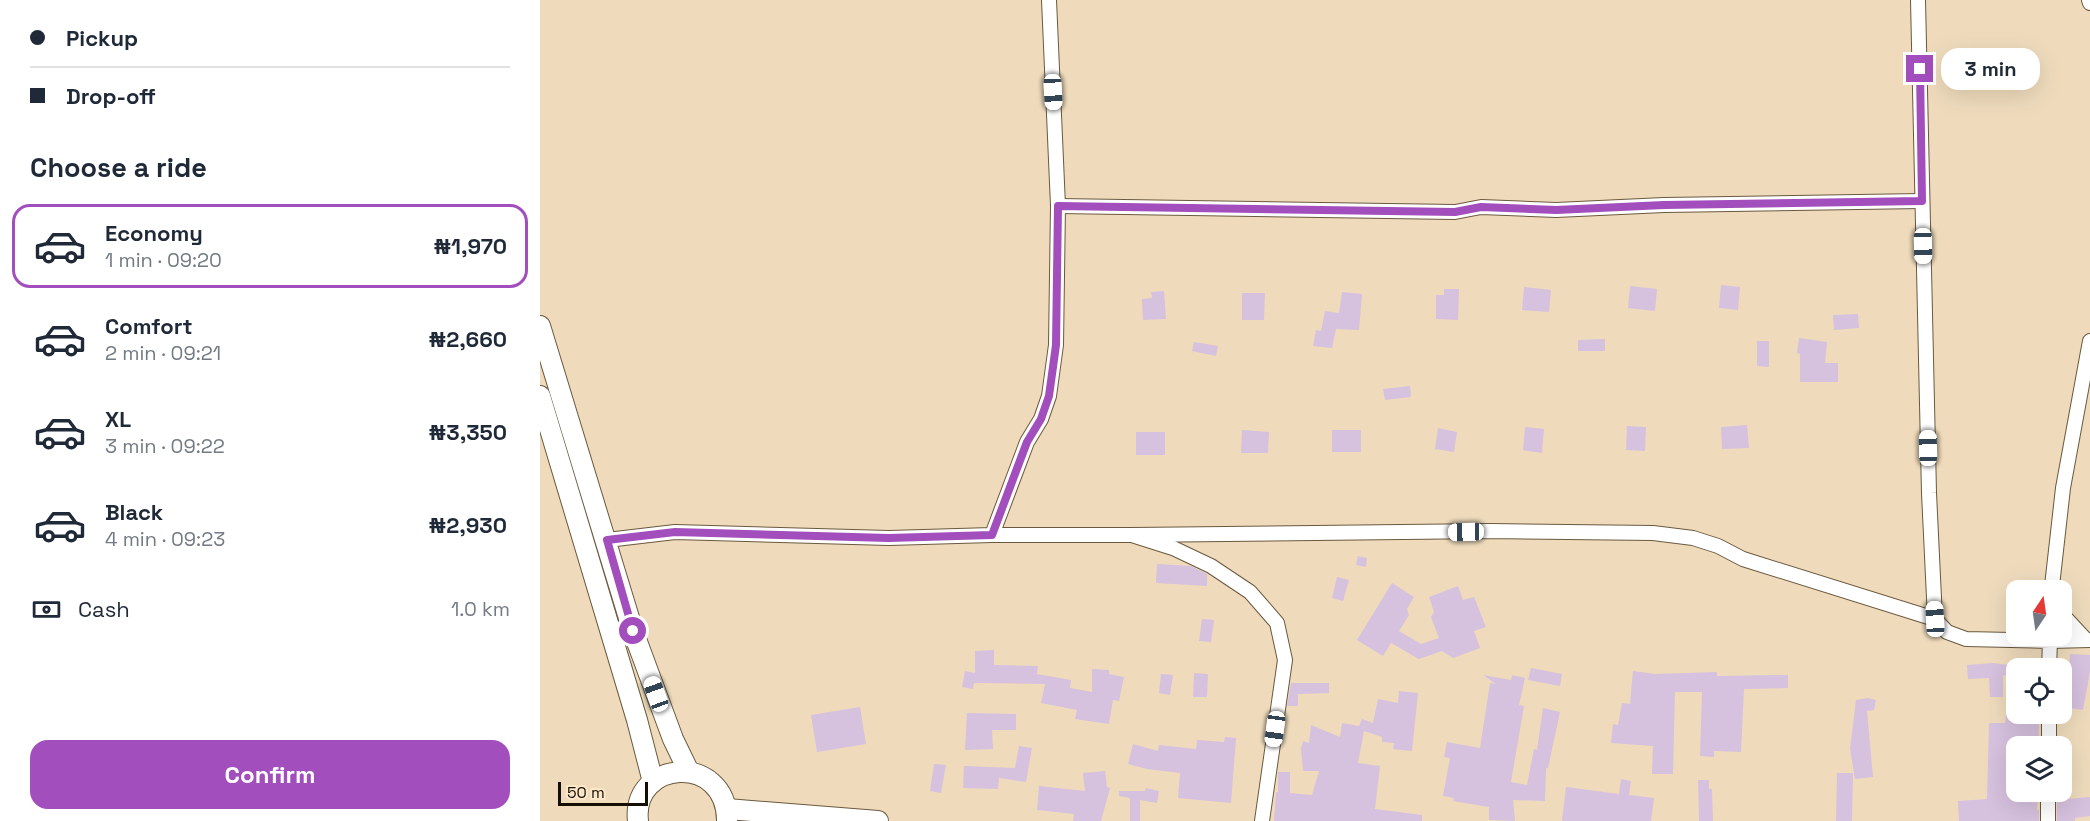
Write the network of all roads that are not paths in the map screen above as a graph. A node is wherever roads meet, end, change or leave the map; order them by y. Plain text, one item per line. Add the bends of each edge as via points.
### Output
1 (1049, 0) edge
2 (1918, 0) edge
3 (1922, 201) junction
4 (1058, 206) junction
5 (540, 326) edge
6 (2090, 341) edge
7 (540, 396) edge
8 (992, 535) junction
9 (1132, 535) junction
10 (607, 540) junction
11 (2053, 580) edge
12 (1935, 619) junction
13 (2072, 625) edge
14 (2006, 640) edge
15 (2072, 640) edge
16 (2088, 640) edge
17 (689, 772) junction
18 (653, 782) junction
19 (2048, 802) edge
20 (771, 814) junction
21 (727, 815) edge
22 (636, 819) edge
23 (751, 821) edge
24 (878, 821) edge
25 (1262, 821) edge
26 (2048, 821) edge

1 - 4 street
2 - 3 street
3 - 4 street via 1556,210 1481,207 1455,212
3 - 12 street
4 - 8 street via 1056,345 1049,396
5 - 10 main road
6 - 11 street via 2063,488
7 - 18 main road
8 - 9 street
8 - 10 street via 889,538 675,532
9 - 12 street via 1653,533 1718,546 1743,559
9 - 25 street via 1211,566 1250,592 1277,623 1284,660
10 - 17 main road via 633,631
12 - 14 street via 1947,632 1966,639
13 - 16 street
15 - 16 street
17 - 18 main road via 670,773
17 - 21 main road via 710,780 718,789
18 - 22 main road via 642,797
19 - 26 street
20 - 21 main road
20 - 23 main road
20 - 24 main road

